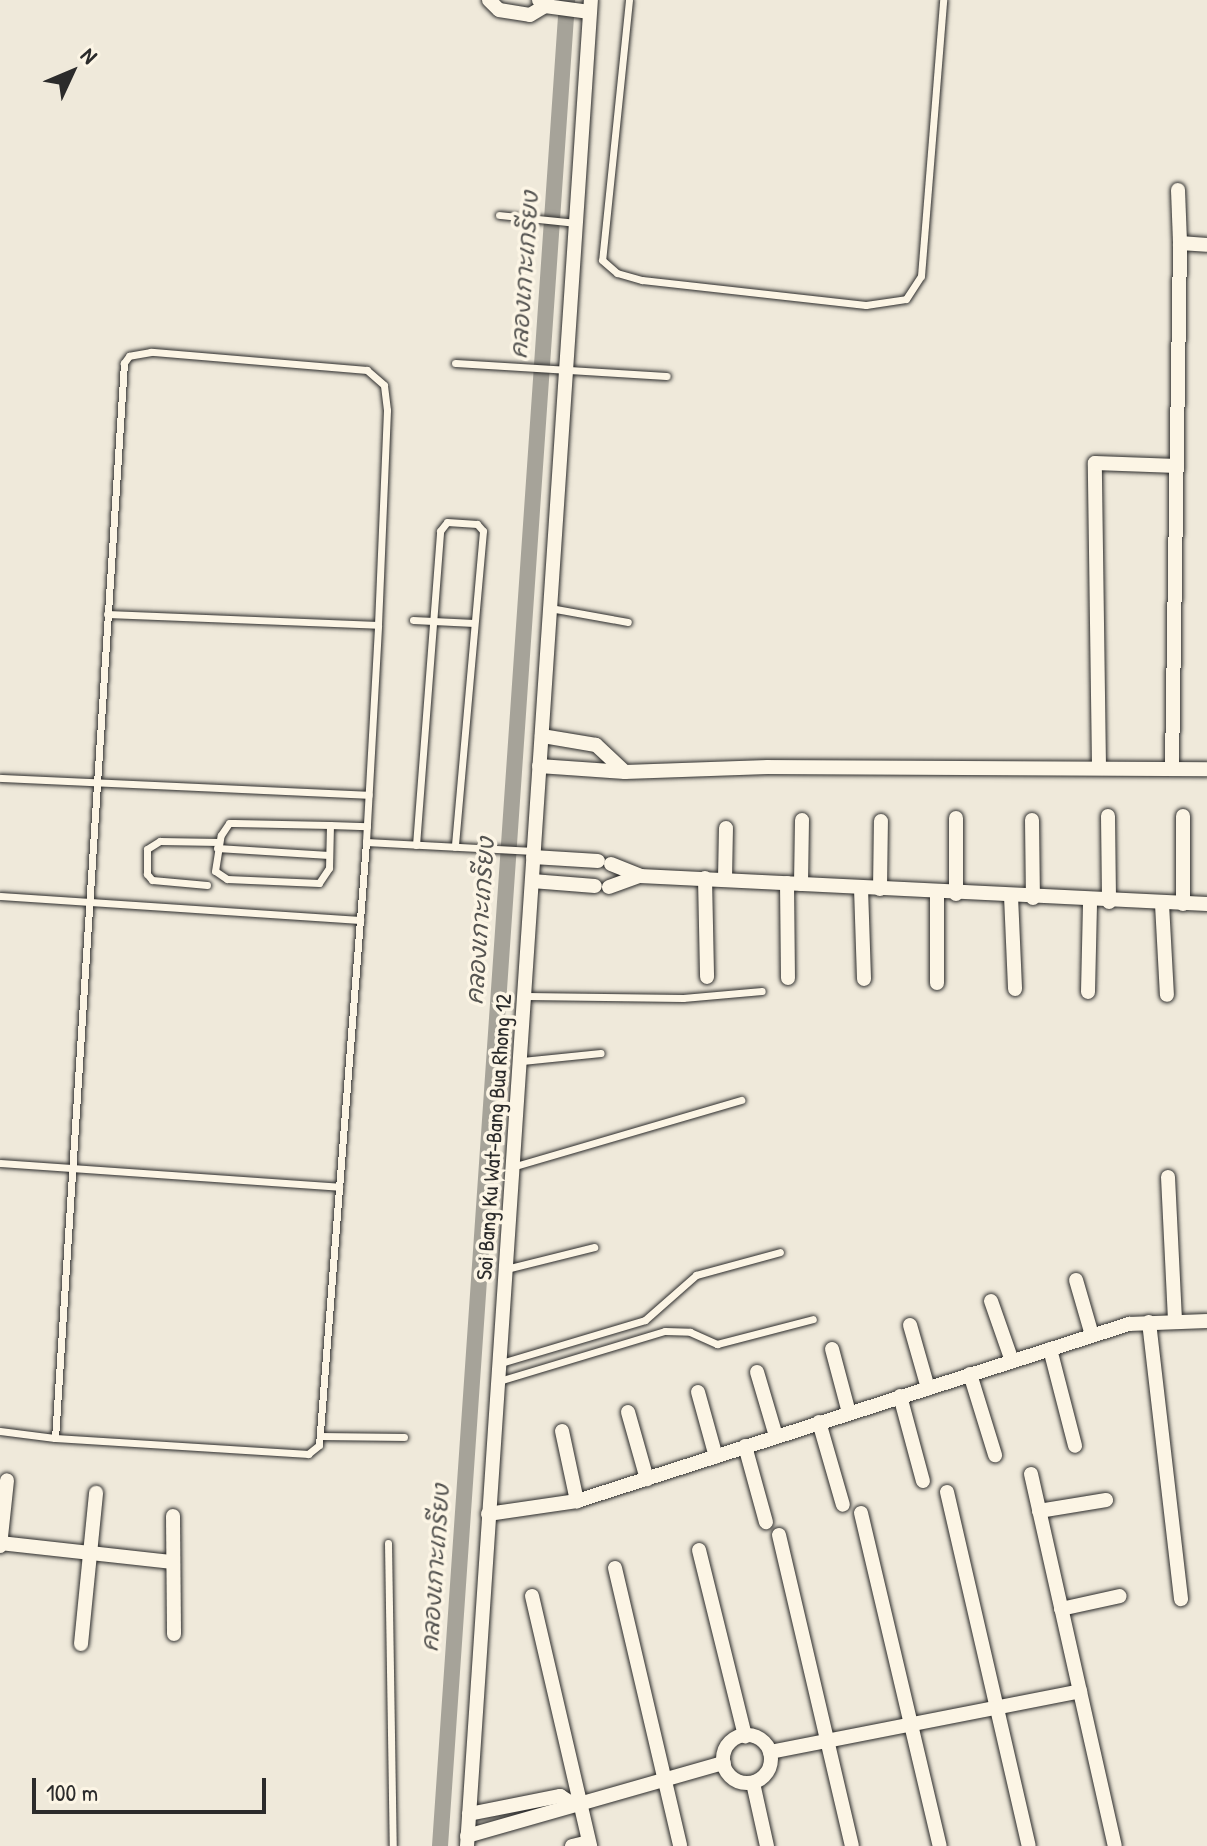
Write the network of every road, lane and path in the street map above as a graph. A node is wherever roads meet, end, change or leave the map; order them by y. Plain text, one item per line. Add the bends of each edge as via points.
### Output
1 (489, 0) edge
2 (629, 0) edge
3 (943, 0) edge
4 (544, 4) edge
5 (591, 6) edge
6 (1178, 190) dead end
7 (499, 215) dead end
8 (576, 223) junction
9 (1180, 243) junction
10 (1207, 245) edge
11 (455, 363) dead end
12 (567, 367) junction
13 (667, 376) dead end
14 (1177, 466) junction
15 (550, 608) junction
16 (107, 614) junction
17 (413, 620) dead end
18 (434, 621) junction
19 (628, 622) dead end
20 (474, 623) junction
21 (378, 625) junction
22 (542, 736) junction
23 (539, 766) junction
24 (1099, 766) junction
25 (1172, 766) junction
26 (1207, 769) edge
27 (625, 772) junction
28 (0, 778) edge
29 (98, 785) junction
30 (369, 795) junction
31 (1108, 816) dead end
32 (1183, 816) dead end
33 (956, 818) dead end
34 (802, 820) dead end
35 (1032, 820) dead end
36 (881, 821) dead end
37 (330, 825) junction
38 (367, 826) junction
39 (726, 828) dead end
40 (366, 842) junction
41 (218, 845) junction
42 (416, 845) junction
43 (455, 847) junction
44 (534, 854) junction
45 (329, 855) junction
46 (640, 876) junction
47 (705, 878) junction
48 (725, 879) junction
49 (532, 881) junction
50 (794, 883) junction
51 (207, 885) dead end
52 (861, 888) junction
53 (880, 889) junction
54 (937, 892) junction
55 (956, 894) junction
56 (0, 896) edge
57 (1011, 896) junction
58 (1033, 898) junction
59 (1090, 901) junction
60 (1109, 902) junction
61 (91, 903) junction
62 (1162, 904) junction
63 (1183, 904) junction
64 (1207, 904) edge
65 (360, 920) junction
66 (707, 977) dead end
67 (788, 978) dead end
68 (864, 979) dead end
69 (937, 983) dead end
70 (1015, 989) dead end
71 (762, 991) dead end
72 (1088, 992) dead end
73 (1167, 995) dead end
74 (526, 996) junction
75 (601, 1053) dead end
76 (522, 1061) junction
77 (741, 1100) dead end
78 (0, 1163) edge
79 (73, 1167) junction
80 (512, 1167) junction
81 (1168, 1177) dead end
82 (339, 1187) junction
83 (594, 1247) dead end
84 (780, 1252) dead end
85 (506, 1269) junction
86 (1076, 1280) dead end
87 (991, 1301) dead end
88 (813, 1319) dead end
89 (1175, 1321) junction
90 (1207, 1321) edge
91 (1149, 1322) junction
92 (910, 1325) dead end
93 (1092, 1335) junction
94 (832, 1349) dead end
95 (1050, 1349) junction
96 (1012, 1361) junction
97 (501, 1363) junction
98 (757, 1372) dead end
99 (970, 1374) junction
100 (499, 1381) junction
101 (928, 1388) junction
102 (698, 1392) dead end
103 (900, 1396) junction
104 (628, 1412) dead end
105 (849, 1413) junction
106 (819, 1422) junction
107 (0, 1431) edge
108 (562, 1431) dead end
109 (322, 1436) junction
110 (776, 1436) junction
111 (404, 1437) dead end
112 (55, 1438) junction
113 (745, 1446) junction
114 (1075, 1446) dead end
115 (995, 1455) dead end
116 (716, 1457) junction
117 (1031, 1474) dead end
118 (647, 1479) junction
119 (7, 1480) dead end
120 (923, 1481) dead end
121 (947, 1492) dead end
122 (96, 1493) dead end
123 (1106, 1500) dead end
124 (577, 1501) junction
125 (843, 1505) dead end
126 (1039, 1511) junction
127 (861, 1513) dead end
128 (488, 1514) junction
129 (173, 1516) dead end
130 (766, 1522) dead end
131 (779, 1535) dead end
132 (388, 1543) dead end
133 (0, 1544) edge
134 (699, 1550) dead end
135 (88, 1551) junction
136 (173, 1562) junction
137 (615, 1568) dead end
138 (532, 1596) dead end
139 (1120, 1596) dead end
140 (1181, 1599) dead end
141 (1061, 1609) junction
142 (174, 1634) dead end
143 (81, 1644) dead end
144 (1080, 1691) junction
145 (996, 1709) junction
146 (913, 1723) junction
147 (745, 1736) junction
148 (827, 1741) junction
149 (770, 1752) junction
150 (724, 1763) junction
151 (664, 1776) junction
152 (753, 1783) junction
153 (576, 1802) junction
154 (469, 1814) junction
155 (467, 1841) edge
156 (590, 1844) edge
157 (393, 1846) edge
158 (572, 1846) edge
159 (680, 1846) edge
160 (767, 1846) edge
161 (852, 1846) edge
162 (940, 1846) edge
163 (1029, 1846) edge
164 (1115, 1846) edge

1 - 4 street via 499,10 530,15
2 - 3 lane via 602,260 617,273 642,280 880,305 906,299 921,276
4 - 5 street via 572,10
5 - 8 street, Soi Bang Ku Wat-Bang Bua Rhong 12
6 - 9 street
7 - 8 lane
8 - 12 street, Soi Bang Ku Wat-Bang Bua Rhong 12
9 - 10 street
9 - 14 street
11 - 12 lane
12 - 13 lane
12 - 15 street, Soi Bang Ku Wat-Bang Bua Rhong 12
14 - 24 street via 1095,463
14 - 25 street
15 - 19 lane
15 - 22 street, Soi Bang Ku Wat-Bang Bua Rhong 12
16 - 21 lane
16 - 21 lane via 124,363 129,356 151,352 367,370 379,377 387,410
16 - 29 lane
17 - 18 lane
18 - 20 lane
18 - 20 lane via 440,531 447,522 477,524 483,531
18 - 42 lane
20 - 43 lane
21 - 30 lane
22 - 23 street, Soi Bang Ku Wat-Bang Bua Rhong 12
22 - 27 street via 596,745
23 - 27 street
23 - 44 street, Soi Bang Ku Wat-Bang Bua Rhong 12
24 - 25 street
24 - 27 street
25 - 26 street
28 - 29 lane
29 - 30 lane
29 - 61 lane
30 - 38 lane
31 - 60 street
32 - 63 street
33 - 55 street
34 - 50 street
35 - 58 street
36 - 53 street
37 - 38 lane
37 - 41 lane via 229,823
37 - 45 lane
38 - 40 lane
39 - 48 street
40 - 42 lane
40 - 65 lane
41 - 45 lane
41 - 45 lane via 215,871 227,879 314,884 325,875
41 - 51 lane via 160,841 147,849 152,880
42 - 43 lane
43 - 44 lane
44 - 46 street via 604,862
44 - 49 street, Soi Bang Ku Wat-Bang Bua Rhong 12
46 - 47 street
46 - 49 street via 602,886
47 - 48 street
47 - 66 street
48 - 50 street
49 - 74 street, Soi Bang Ku Wat-Bang Bua Rhong 12
50 - 52 street
50 - 67 street
52 - 53 street
52 - 68 street
53 - 54 street
54 - 55 street
54 - 69 street
55 - 57 street
56 - 61 lane
57 - 58 street
57 - 70 street
58 - 59 street
59 - 60 street
59 - 72 street
60 - 62 street
61 - 65 lane
61 - 79 lane
62 - 63 street
62 - 73 street
63 - 64 street
65 - 82 lane
71 - 74 lane via 683,998
74 - 76 street, Soi Bang Ku Wat-Bang Bua Rhong 12
75 - 76 lane
76 - 80 street, Soi Bang Ku Wat-Bang Bua Rhong 12
77 - 80 lane
78 - 79 lane
79 - 82 lane
79 - 112 lane
80 - 85 street, Soi Bang Ku Wat-Bang Bua Rhong 12
81 - 89 street
82 - 109 lane
83 - 85 lane
84 - 97 lane via 696,1275 645,1320
85 - 97 street, Soi Bang Ku Wat-Bang Bua Rhong 12
86 - 93 street
87 - 96 street
88 - 100 lane via 717,1344 690,1332 665,1331
89 - 90 street
89 - 91 street
91 - 93 street
91 - 140 street
92 - 101 street
93 - 95 street
94 - 105 street
95 - 96 street
95 - 114 street
96 - 99 street
97 - 100 street, Soi Bang Ku Wat-Bang Bua Rhong 12
98 - 110 street
99 - 101 street
99 - 115 street
100 - 128 street, Soi Bang Ku Wat-Bang Bua Rhong 12
101 - 103 street
102 - 116 street
103 - 105 street
103 - 120 street
104 - 118 street
105 - 106 street
106 - 110 street
106 - 125 street
107 - 112 lane
108 - 124 street
109 - 111 lane
109 - 112 lane via 308,1454
110 - 113 street
113 - 116 street
113 - 130 street
116 - 118 street
117 - 126 street
118 - 124 street
119 - 133 street
121 - 145 street
122 - 135 street
123 - 126 street
124 - 128 street
126 - 141 street
127 - 146 street
128 - 154 street, Soi Bang Ku Wat-Bang Bua Rhong 12
129 - 136 street
131 - 148 street
132 - 157 lane
133 - 135 street
134 - 147 street
135 - 136 street
135 - 143 street
136 - 142 street
137 - 151 street
138 - 153 street
139 - 141 street
141 - 144 street
144 - 145 street
144 - 164 street
145 - 146 street
145 - 163 street
146 - 148 street
146 - 162 street
147 - 149 street via 760,1740
147 - 150 street via 731,1742
148 - 149 street
148 - 161 street
149 - 152 street via 769,1768
150 - 151 street
150 - 152 street via 737,1781
151 - 153 street
151 - 159 street
152 - 160 street
153 - 154 street via 560,1796
153 - 155 street via 562,1813
153 - 156 street
154 - 155 street, Soi Bang Ku Wat-Bang Bua Rhong 12
156 - 158 street

